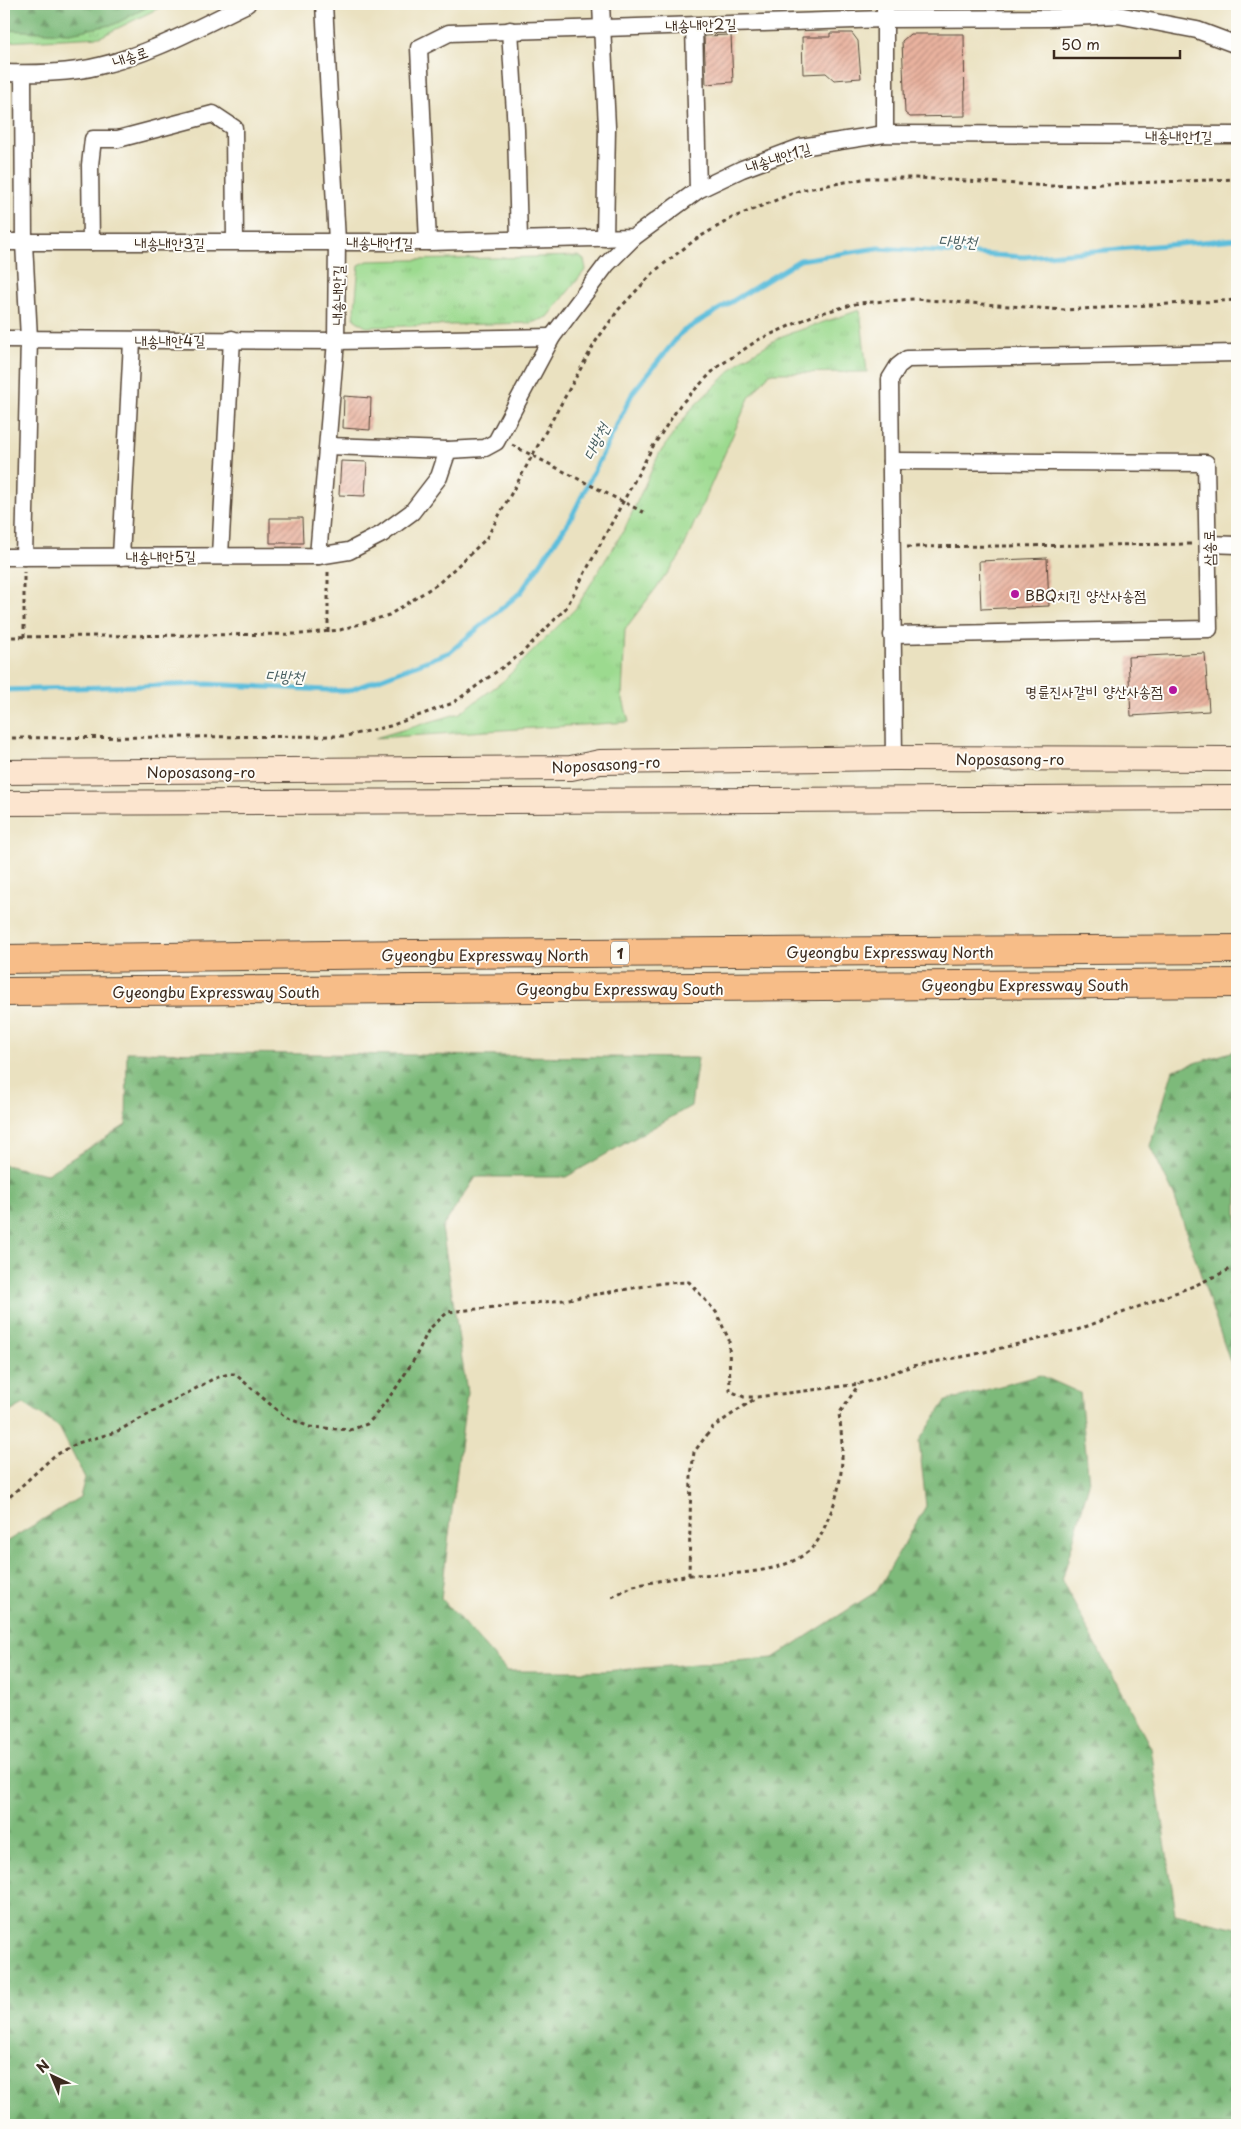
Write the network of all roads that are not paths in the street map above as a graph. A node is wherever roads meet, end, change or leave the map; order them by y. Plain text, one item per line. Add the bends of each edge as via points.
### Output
1 (247, 4) edge
2 (324, 4) edge
3 (601, 4) edge
4 (1118, 10) edge
5 (885, 11) edge
6 (694, 25) junction
7 (602, 27) junction
8 (510, 30) junction
9 (1237, 45) edge
10 (4, 73) edge
11 (22, 74) junction
12 (885, 134) junction
13 (1237, 135) edge
14 (698, 190) junction
15 (634, 237) junction
16 (605, 238) junction
17 (519, 240) junction
18 (337, 241) junction
19 (4, 242) edge
20 (91, 242) junction
21 (235, 242) junction
22 (428, 242) junction
23 (24, 243) junction
24 (552, 337) junction
25 (4, 338) edge
26 (29, 338) junction
27 (232, 339) junction
28 (132, 340) junction
29 (336, 341) junction
30 (1237, 353) edge
31 (328, 446) junction
32 (448, 450) junction
33 (891, 461) junction
34 (1208, 544) junction
35 (1237, 545) edge
36 (220, 555) junction
37 (323, 555) junction
38 (4, 557) edge
39 (24, 557) junction
40 (121, 557) junction
41 (892, 636) junction
42 (894, 758) junction
43 (1237, 759) edge
44 (4, 772) edge
45 (1237, 798) edge
46 (4, 804) edge
47 (1237, 950) edge
48 (4, 959) edge
49 (1237, 983) edge
50 (4, 992) edge

1 - 11 street, 내송로 via 147,51 98,67
2 - 18 street, 내송내안길
3 - 7 street
4 - 5 street, 내송내안2길 via 1049,18
4 - 9 street, 내송내안2길 via 1197,30
5 - 6 street, 내송내안2길
5 - 12 street
6 - 7 street, 내송내안2길
6 - 14 street
7 - 8 street, 내송내안2길
7 - 16 street via 607,127
8 - 17 street
8 - 22 street, 내송내안2길 via 449,33 419,48
10 - 11 street, 내송로
11 - 23 street
12 - 13 street, 내송내안1길
12 - 14 street, 내송내안1길 via 801,147
14 - 15 street, 내송내안1길
15 - 16 street, 내송내안1길
15 - 24 street via 607,264
16 - 17 street, 내송내안1길
17 - 22 street, 내송내안1길
18 - 21 street, 내송내안3길
18 - 22 street, 내송내안1길
18 - 29 street, 내송내안길
19 - 23 street, 내송내안3길
20 - 21 street, 내송내안3길
20 - 21 street via 93,139 118,139 213,114 234,128
20 - 23 street, 내송내안3길
23 - 26 street
24 - 29 street, 내송내안4길
24 - 32 street via 496,442 486,448
25 - 26 street, 내송내안4길
26 - 28 street, 내송내안4길
26 - 39 street
27 - 28 street, 내송내안4길
27 - 29 street, 내송내안4길
27 - 36 street
28 - 40 street
29 - 31 street, 내송내안길
30 - 33 street via 907,359 890,379
31 - 32 street
31 - 37 street, 내송내안길
32 - 37 street, 내송내안5길 via 439,477 412,512 374,539 348,551
33 - 34 street, 삼송로 via 1206,463
33 - 41 street
34 - 35 street
34 - 41 street, 삼송로 via 1210,630
36 - 37 street, 내송내안5길
36 - 40 street, 내송내안5길
38 - 39 street, 내송내안5길
39 - 40 street, 내송내안5길
41 - 42 street
42 - 43 main road, Noposasong-ro
42 - 44 main road, Noposasong-ro via 600,762 571,768
45 - 46 main road
47 - 48 highway, Gyeongbu Expressway North / 1
49 - 50 highway, Gyeongbu Expressway South

